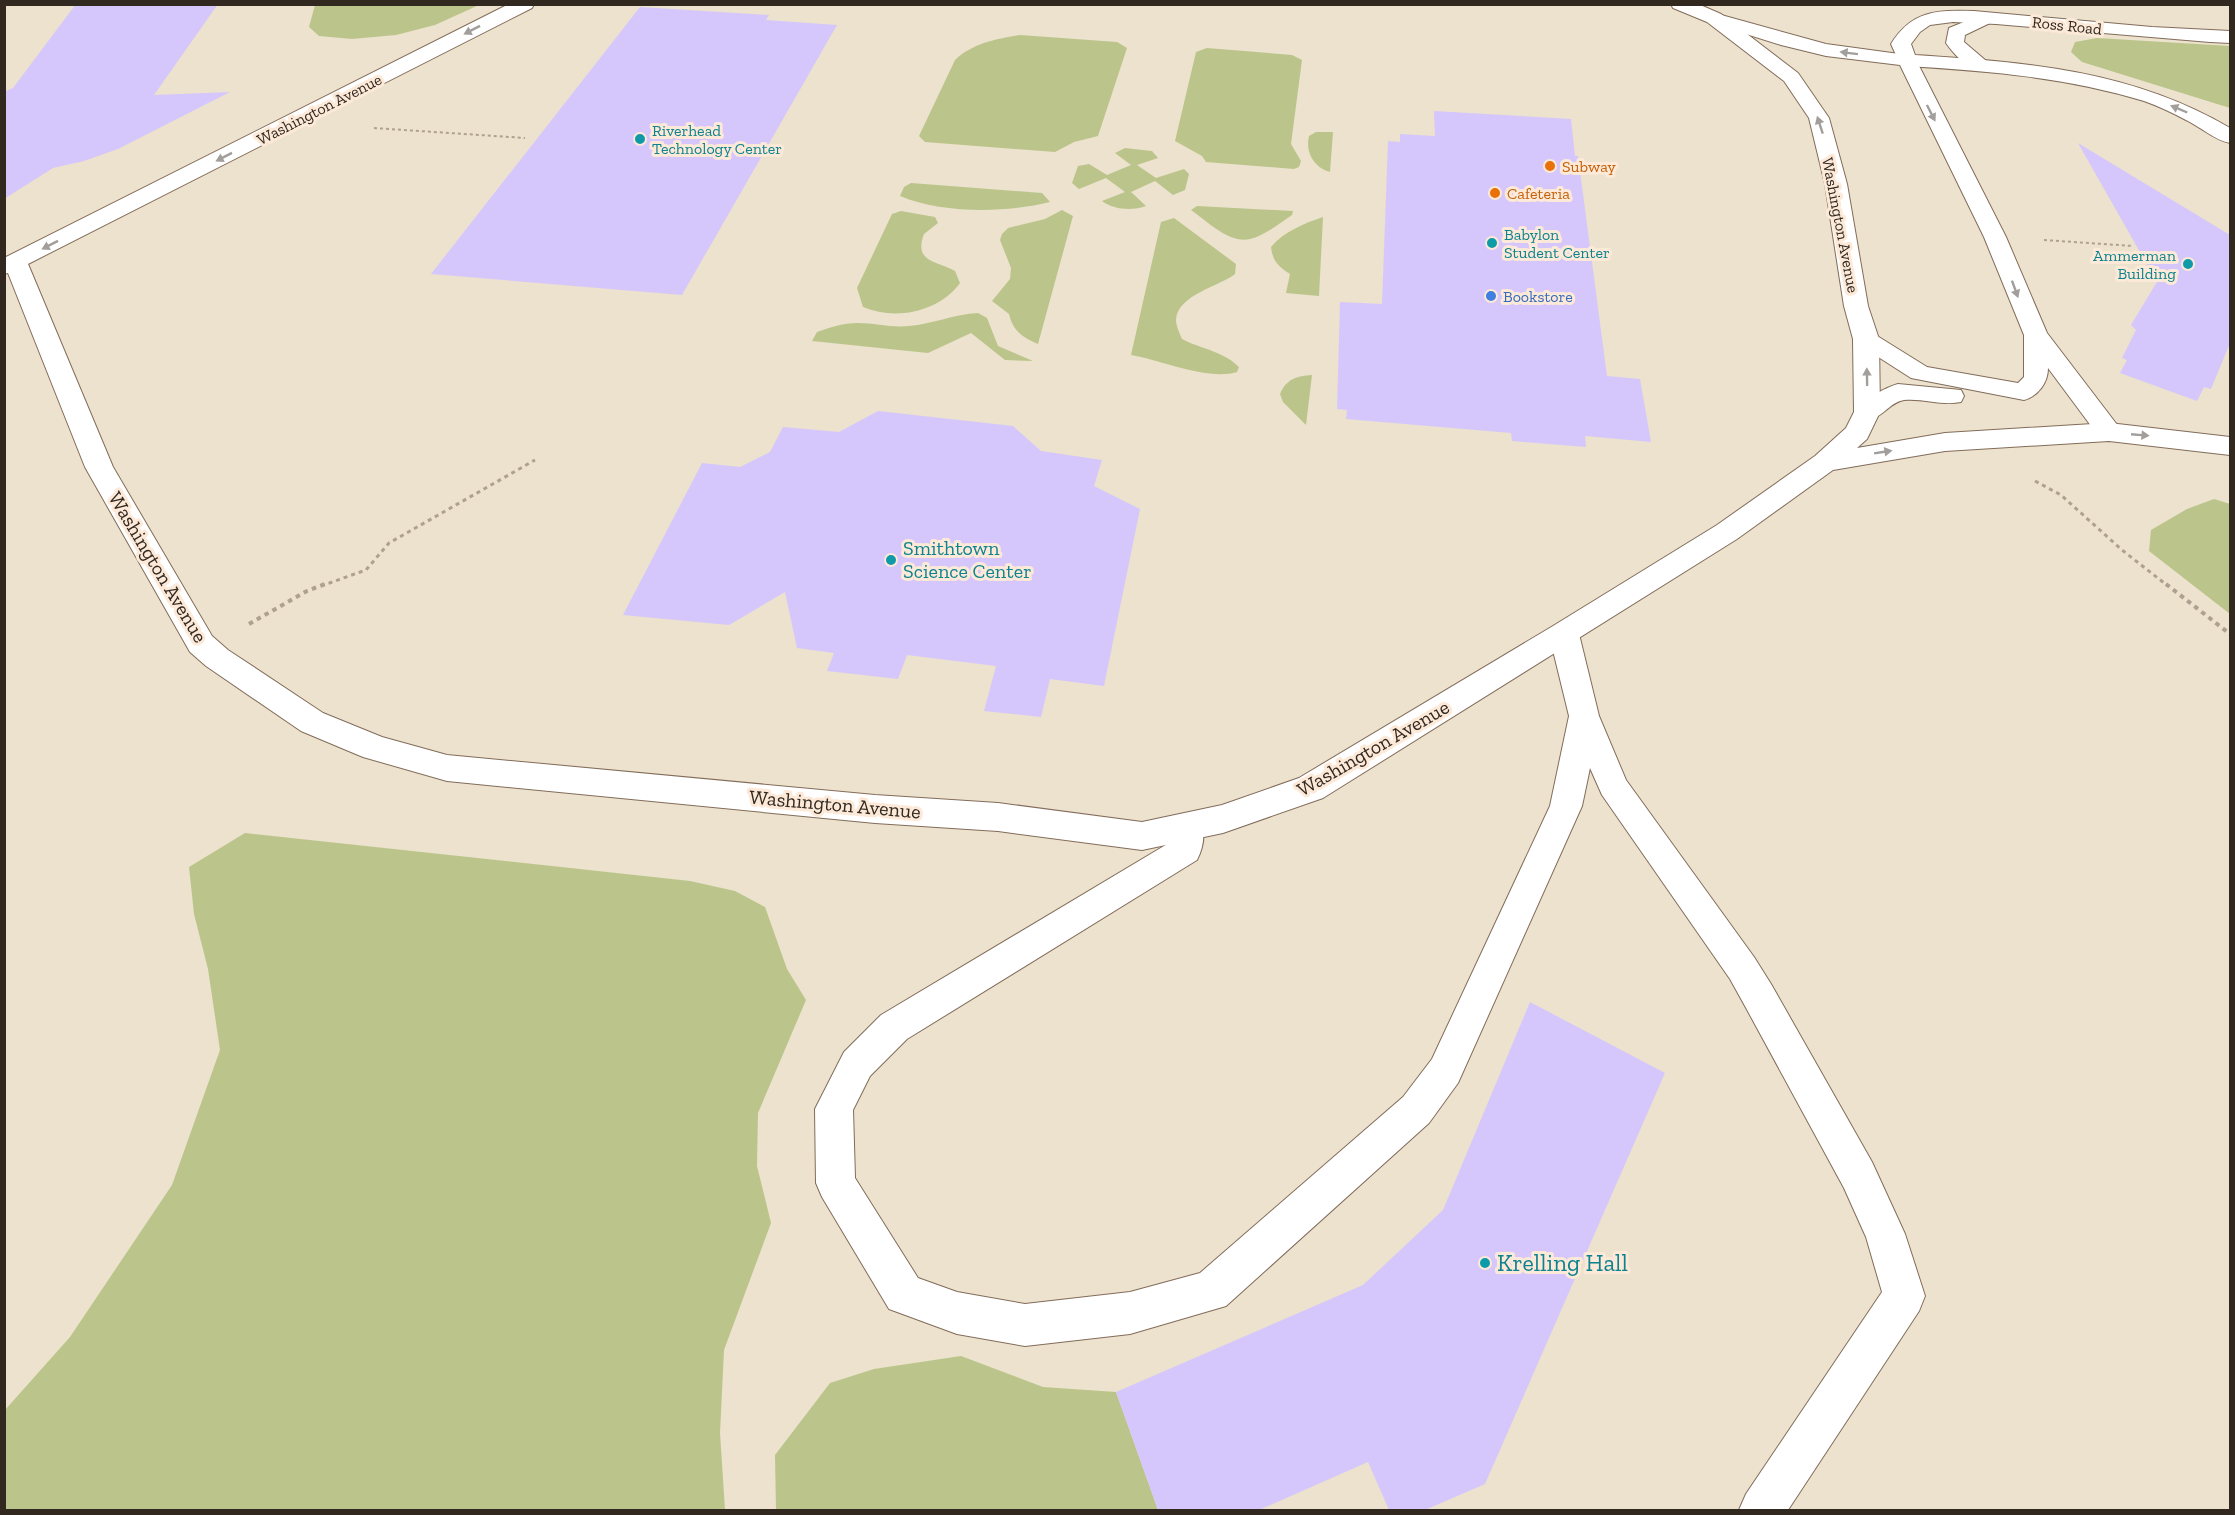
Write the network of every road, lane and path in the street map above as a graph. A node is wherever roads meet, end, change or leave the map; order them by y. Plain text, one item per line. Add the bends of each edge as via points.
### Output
1 (525, 4) edge
2 (1680, 4) edge
3 (1714, 18) junction
4 (1986, 18) junction
5 (2230, 38) edge
6 (1907, 60) junction
7 (1981, 65) junction
8 (373, 128) dead end
9 (2230, 137) edge
10 (525, 138) dead end
11 (2034, 240) dead end
12 (2133, 246) dead end
13 (10, 264) edge
14 (2036, 335) junction
15 (1866, 339) junction
16 (2025, 392) junction
17 (1867, 412) junction
18 (2109, 432) junction
19 (2230, 446) edge
20 (535, 460) dead end
21 (1826, 462) junction
22 (2031, 478) dead end
23 (246, 626) dead end
24 (1564, 634) junction
25 (2230, 634) edge
26 (1584, 716) junction
27 (1188, 827) junction
28 (1762, 1510) edge

1 -> 13 street, Washington Avenue
2 - 3 street, Washington Avenue
6 -> 3 lane, Washington Avenue via 1826,50
15 -> 3 street, Washington Avenue via 1856,306 1836,183 1819,118 1791,77
4 - 5 street, Ross Road
4 - 6 street, Ross Road via 1923,21 1901,44
4 - 7 lane via 1956,32 1955,43
6 - 7 street, Washington Avenue
6 -> 14 lane via 1996,238
9 -> 7 street, Washington Avenue via 2207,121 2103,82
8 - 10 path
11 - 12 path
13 - 27 street, Washington Avenue via 99,467 201,644 312,722 375,748 447,768 851,807 998,817 1135,836
14 - 16 lane via 2036,378
14 - 18 lane
15 - 16 lane via 1920,373
17 -> 15 street, Washington Avenue
16 - 17 lane via 1972,397 1898,392
17 - 21 street, Washington Avenue via 1857,433
18 -> 19 street, Washington Avenue
21 -> 18 street, Washington Avenue via 1945,442
20 - 23 path via 389,543 366,570 307,591
21 - 24 street, Washington Avenue via 1727,532
22 - 25 path via 2061,495 2122,550
24 - 26 lane
24 - 27 street, Washington Avenue via 1311,788
26 - 27 lane via 1566,807 1445,1071 1416,1110 1211,1291 1130,1312 1025,1325 957,1313 904,1294 836,1183 834,1109 857,1064 894,1027 1185,850
26 - 28 lane via 1613,786 1742,968 1836,1135 1885,1234 1904,1296

